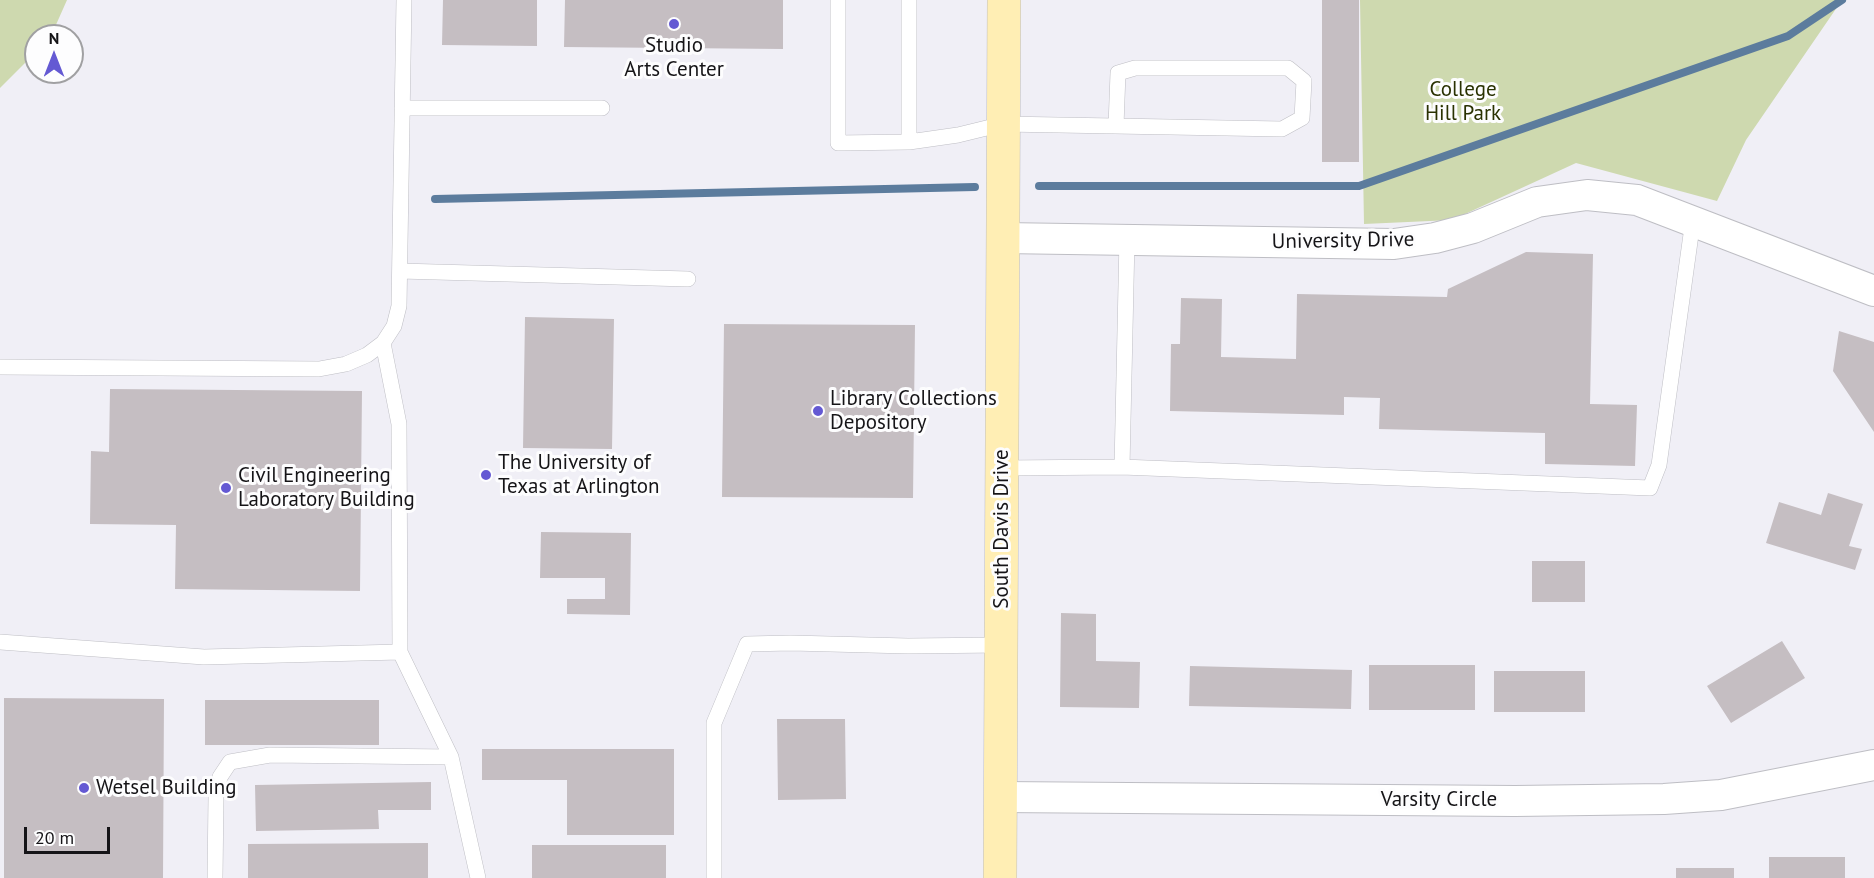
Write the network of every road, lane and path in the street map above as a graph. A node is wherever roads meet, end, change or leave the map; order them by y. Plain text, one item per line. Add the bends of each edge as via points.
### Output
1 (404, 0) edge
2 (838, 0) edge
3 (909, 0) edge
4 (1004, 0) edge
5 (402, 108) junction
6 (603, 108) dead end
7 (1004, 124) junction
8 (1116, 126) junction
9 (909, 142) junction
10 (1693, 220) junction
11 (1003, 238) junction
12 (1127, 239) junction
13 (400, 271) junction
14 (688, 279) dead end
15 (1874, 291) edge
16 (383, 343) junction
17 (0, 367) edge
18 (1122, 467) junction
19 (1002, 468) junction
20 (0, 642) edge
21 (1001, 645) junction
22 (400, 652) junction
23 (451, 757) junction
24 (1874, 765) edge
25 (1000, 797) junction
26 (215, 878) edge
27 (478, 878) edge
28 (714, 878) edge
29 (1000, 878) edge

1 - 5 lane
2 - 9 lane via 838,143
3 - 9 lane
4 - 7 street, South Davis Drive
5 - 6 lane
5 - 13 lane
7 - 8 lane
7 - 9 lane
7 - 11 street, South Davis Drive
8 - 8 lane via 1282,129 1302,118 1304,81 1288,68 1135,68 1118,73
10 - 12 street, University Drive via 1637,200 1587,195 1537,202 1473,228 1394,244
10 - 15 street, University Drive
10 - 18 lane via 1659,465 1650,488
11 - 12 street, University Drive
11 - 19 street, South Davis Drive
12 - 18 lane
13 - 14 lane
13 - 16 lane via 399,306 394,326
16 - 17 lane via 346,364 319,369
16 - 22 lane via 399,424
18 - 19 lane
19 - 21 street, South Davis Drive
20 - 22 lane via 204,657
21 - 25 street, South Davis Drive
21 - 28 lane via 747,644 714,723
22 - 23 lane
23 - 26 lane via 270,755 230,762 220,777 216,797
23 - 27 lane
24 - 25 street, Varsity Circle via 1721,795 1664,799
25 - 29 street, South Davis Drive

